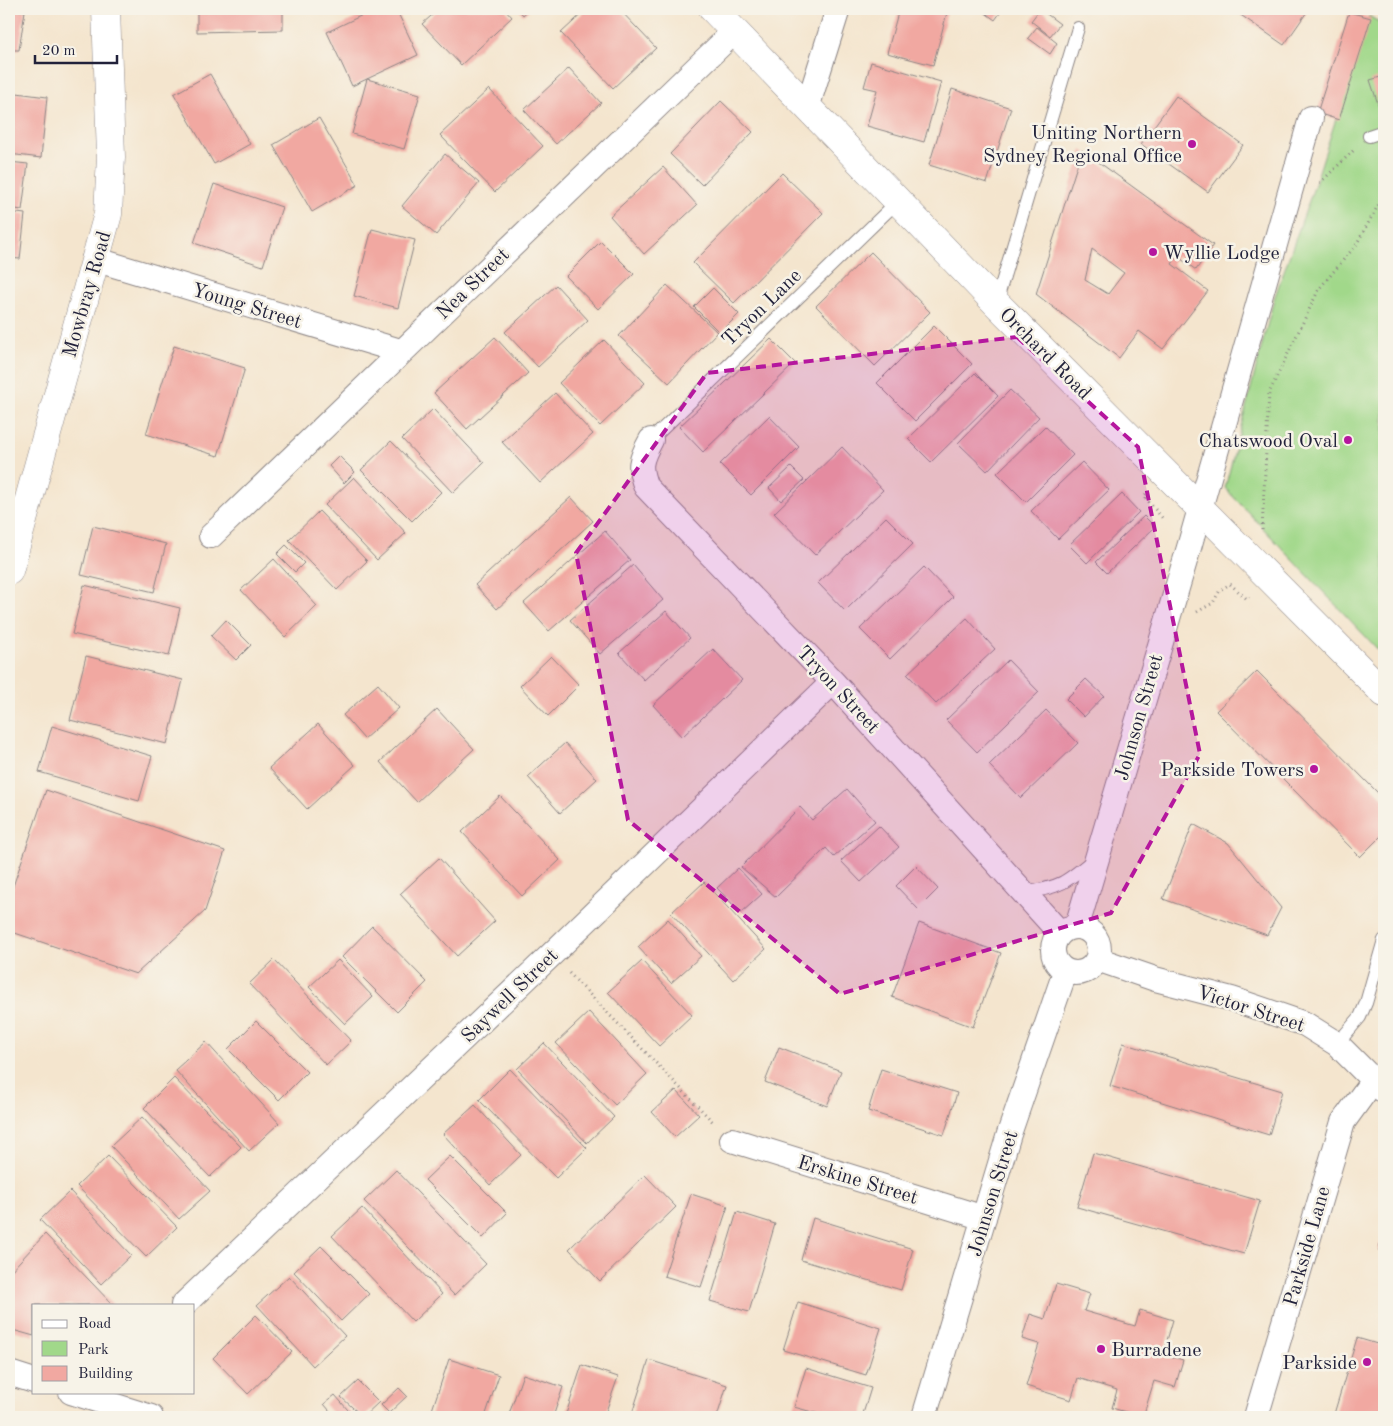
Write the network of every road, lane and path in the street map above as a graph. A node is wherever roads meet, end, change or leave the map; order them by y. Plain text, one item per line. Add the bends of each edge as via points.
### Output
1 (106, 9) edge
2 (713, 9) edge
3 (838, 9) edge
4 (1078, 28) dead end
5 (735, 31) junction
6 (807, 108) junction
7 (1311, 118) dead end
8 (1384, 131) edge
9 (1369, 136) joint
10 (1314, 189) dead end
11 (1384, 198) edge
12 (898, 200) junction
13 (94, 259) junction
14 (996, 303) junction
15 (400, 351) junction
16 (651, 440) joint
17 (1144, 496) dead end
18 (1200, 507) junction
19 (1164, 520) dead end
20 (210, 536) dead end
21 (1261, 538) dead end
22 (9, 572) edge
23 (1247, 599) dead end
24 (1213, 603) dead end
25 (833, 682) junction
26 (1384, 693) edge
27 (1096, 857) junction
28 (1024, 892) junction
29 (1068, 930) junction
30 (1384, 940) edge
31 (551, 955) junction
32 (1097, 959) junction
33 (1066, 972) junction
34 (1337, 1044) junction
35 (1378, 1086) edge
36 (732, 1140) joint
37 (984, 1218) junction
38 (183, 1304) edge
39 (9, 1373) edge
40 (32, 1380) edge
41 (83, 1394) edge
42 (101, 1397) edge
43 (151, 1417) edge
44 (924, 1417) edge
45 (1256, 1417) edge

1 - 13 street, Mowbray Road via 111,156 108,214
2 - 5 street, Orchard Road
3 - 6 street
4 - 14 lane
5 - 6 street, Orchard Road
5 - 15 street, Nea Street
6 - 12 street, Orchard Road
7 - 18 street, Johnson Street
8 - 9 lane
9 - 10 path
11 - 21 path via 1356,245 1319,289 1269,393
12 - 14 street, Orchard Road
12 - 16 lane, Tryon Lane
13 - 15 street, Young Street
13 - 22 street, Mowbray Road
14 - 18 street, Orchard Road
15 - 20 street, Nea Street
16 - 25 street, Tryon Street via 642,456 640,471 646,488
17 - 19 path
18 - 26 street, Orchard Road
18 - 27 street, Johnson Street
23 - 24 path via 1230,584 1220,590
25 - 28 street, Tryon Street
25 - 31 street, Saywell Street
27 - 28 lane via 1059,886
27 - 29 street, Johnson Street
28 - 29 street, Tryon Street
29 - 32 street via 1093,934 1099,951
29 - 33 street via 1054,940 1053,958
30 - 34 lane via 1360,1017
31 - 36 path
31 - 38 street, Saywell Street
32 - 33 street via 1092,968 1084,972
32 - 34 street, Victor Street via 1305,1024
33 - 37 street, Johnson Street via 1009,1134
34 - 35 street, Victor Street
35 - 45 street, Parkside Lane via 1343,1122
36 - 37 street, Erskine Street
37 - 44 street, Johnson Street
39 - 40 street
41 - 42 street
42 - 43 street

